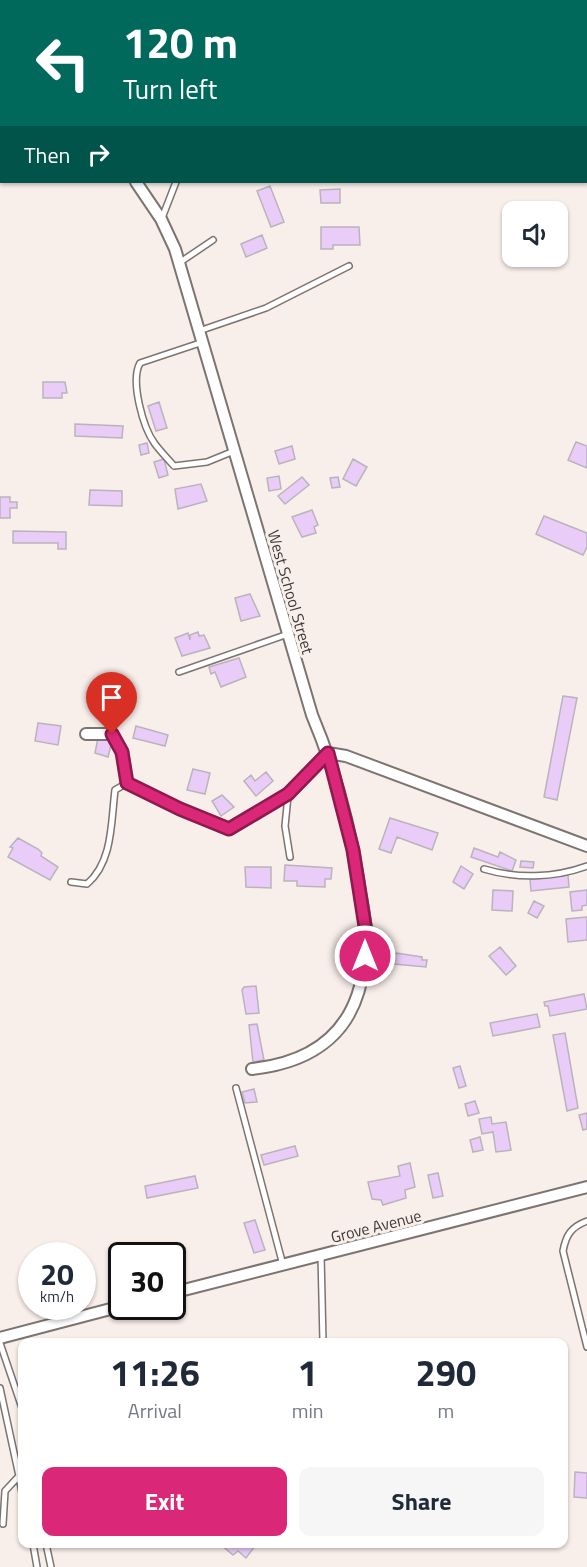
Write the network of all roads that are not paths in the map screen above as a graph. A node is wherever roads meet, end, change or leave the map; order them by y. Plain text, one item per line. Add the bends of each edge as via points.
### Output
1 (137, 183) edge
2 (176, 183) edge
3 (161, 219) junction
4 (213, 240) dead end
5 (179, 263) junction
6 (349, 266) dead end
7 (199, 331) junction
8 (202, 342) junction
9 (234, 451) junction
10 (288, 634) junction
11 (179, 672) dead end
12 (86, 734) dead end
13 (328, 753) junction
14 (127, 783) junction
15 (288, 794) junction
16 (587, 846) edge
17 (290, 857) dead end
18 (587, 866) edge
19 (484, 869) dead end
20 (71, 882) dead end
21 (252, 1069) dead end
22 (236, 1088) dead end
23 (587, 1187) edge
24 (587, 1221) edge
25 (321, 1255) junction
26 (283, 1265) junction
27 (186, 1289) edge
28 (108, 1310) edge
29 (0, 1338) edge
30 (323, 1338) edge
31 (0, 1343) edge
32 (587, 1347) edge
33 (0, 1388) edge
34 (18, 1396) edge
35 (18, 1471) edge
36 (18, 1477) edge
37 (3, 1524) dead end
38 (34, 1548) edge
39 (47, 1548) edge
40 (37, 1567) edge
41 (51, 1567) edge

1 - 3 street, West School Street
2 - 3 lane
3 - 5 street, West School Street
4 - 5 lane
5 - 7 street, West School Street
6 - 7 lane via 266,308
7 - 8 street, West School Street
8 - 9 street, West School Street
8 - 9 lane via 140,363 135,373 136,392 153,442 174,466 207,462
9 - 10 street, West School Street
10 - 11 lane
10 - 13 street, West School Street via 312,716
12 - 14 street via 112,734 122,752
13 - 15 street
13 - 16 street via 346,756
13 - 21 street, West School Street via 353,850 367,939 362,990 348,1019 324,1045 303,1057
14 - 15 street via 229,829
14 - 20 lane via 115,790 105,860 97,876 87,884
15 - 17 lane via 285,825
18 - 19 lane via 521,877
22 - 26 lane
23 - 25 street, Grove Avenue
24 - 32 lane via 566,1235 563,1251
25 - 26 street, Grove Avenue
25 - 30 lane
26 - 27 street, Grove Avenue
28 - 29 street
31 - 34 lane
33 - 35 lane
36 - 37 lane via 5,1491
38 - 40 lane
39 - 41 lane

